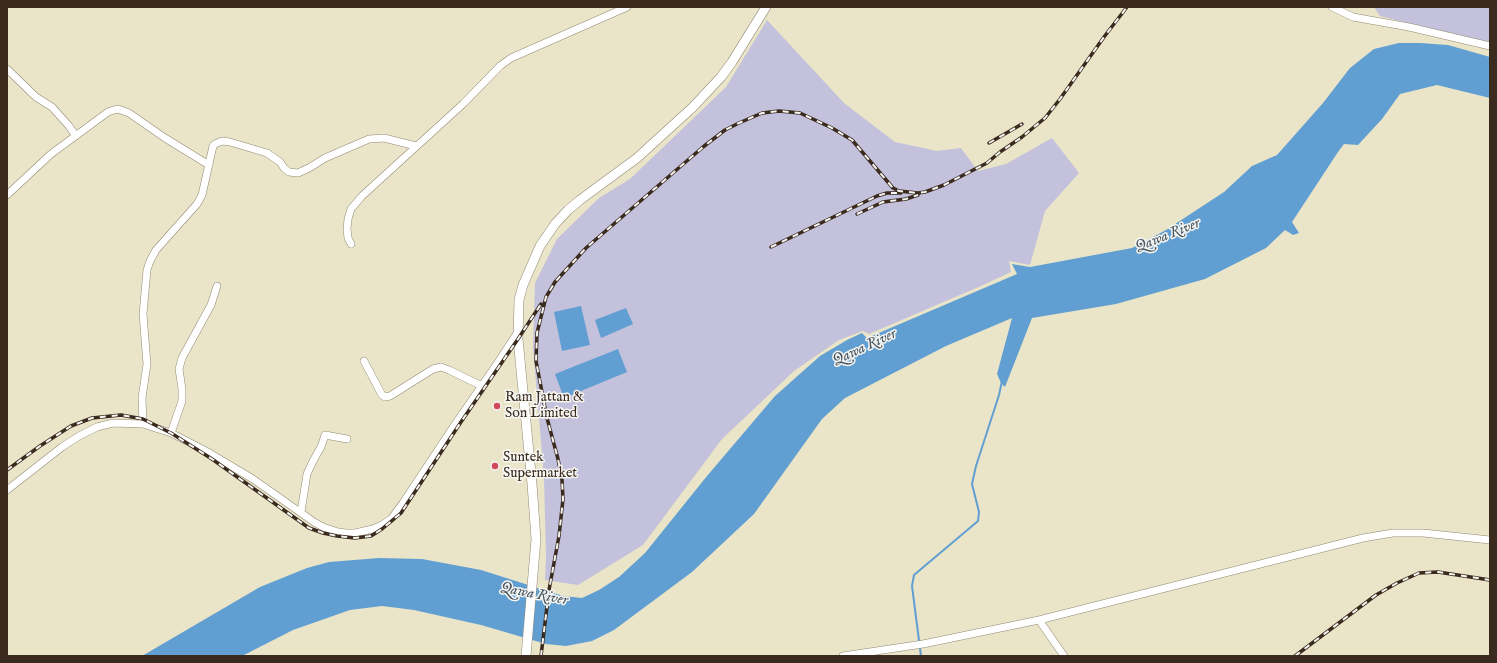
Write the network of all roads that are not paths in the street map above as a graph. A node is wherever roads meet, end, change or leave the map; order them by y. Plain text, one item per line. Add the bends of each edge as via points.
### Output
1 (627, 7) edge
2 (766, 7) edge
3 (1332, 7) edge
4 (1490, 46) edge
5 (7, 69) edge
6 (76, 136) junction
7 (416, 146) junction
8 (209, 165) junction
9 (7, 195) edge
10 (351, 244) dead end
11 (217, 286) dead end
12 (518, 332) junction
13 (364, 361) dead end
14 (482, 386) junction
15 (143, 424) junction
16 (171, 433) junction
17 (347, 439) dead end
18 (7, 490) edge
19 (301, 512) junction
20 (1490, 540) edge
21 (1039, 620) junction
22 (527, 652) edge
23 (843, 656) edge
24 (1064, 656) edge

1 - 7 street via 511,58
2 - 12 main road via 732,62 693,107 637,158 580,200 555,224 540,246 522,285
3 - 4 street via 1353,17
5 - 6 street via 36,97 52,107
6 - 8 street via 108,112 118,109 129,113
6 - 9 street via 50,154
7 - 8 street via 384,138 369,139 298,173 289,172 267,153 222,141 213,146
7 - 10 street via 351,209 347,230
8 - 15 street via 202,195 197,204 156,250 150,261 143,314 147,364 142,398
11 - 16 street via 211,305 182,358 179,369 182,401
12 - 14 street
12 - 22 main road via 536,539
13 - 14 street via 385,397 441,367
14 - 19 street via 391,519 374,529 356,533 338,532 314,522
15 - 16 street
15 - 18 street via 113,423 97,426 62,447
16 - 19 street via 240,470
17 - 19 street via 325,435 307,474
20 - 21 street via 1423,533 1393,533 1363,538
21 - 23 street via 923,644
21 - 24 street

